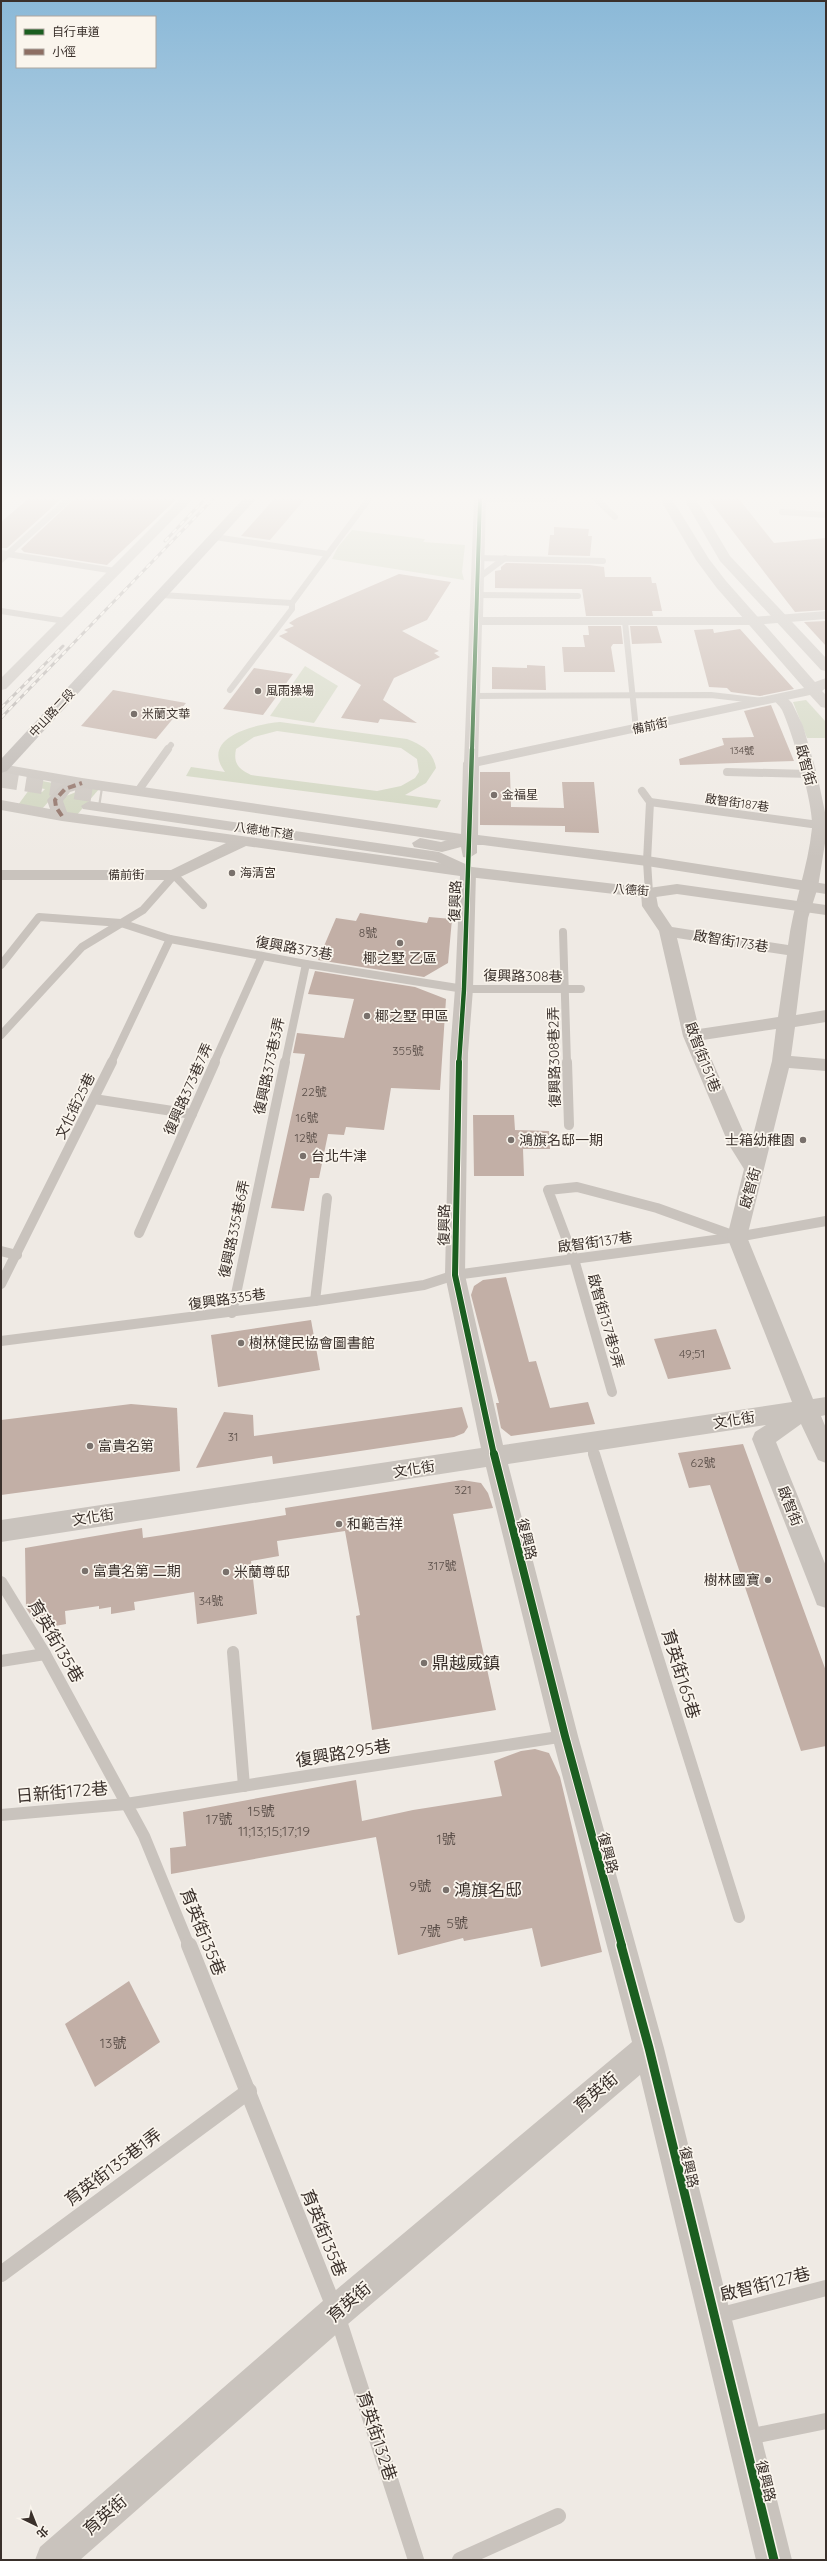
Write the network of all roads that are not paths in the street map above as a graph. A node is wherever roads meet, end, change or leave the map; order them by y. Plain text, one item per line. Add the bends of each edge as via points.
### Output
1 (783, 618) edge
2 (51, 619) edge
3 (67, 619) edge
4 (139, 619) edge
5 (285, 619) edge
6 (751, 619) edge
7 (778, 619) edge
8 (65, 621) junction
9 (476, 621) joint
10 (753, 621) junction
11 (625, 622) junction
12 (826, 667) edge
13 (826, 682) edge
14 (1, 686) edge
15 (230, 690) dead end
16 (813, 690) junction
17 (473, 696) junction
18 (633, 697) junction
19 (773, 699) junction
20 (826, 704) edge
21 (636, 729) junction
22 (171, 745) dead end
23 (471, 763) junction
24 (1, 768) edge
25 (727, 772) dead end
26 (810, 774) junction
27 (82, 783) junction
28 (138, 791) junction
29 (642, 791) dead end
30 (102, 795) tunnel mouth
31 (650, 802) junction
32 (1, 805) edge
33 (89, 806) tunnel mouth
34 (62, 816) junction
35 (823, 826) edge
36 (469, 839) junction
37 (244, 841) junction
38 (441, 852) junction
39 (647, 860) junction
40 (468, 872) junction
41 (1, 875) edge
42 (174, 875) junction
43 (818, 888) edge
44 (649, 893) junction
45 (203, 905) dead end
46 (804, 908) junction
47 (826, 910) edge
48 (121, 923) junction
49 (666, 931) junction
50 (563, 932) dead end
51 (170, 939) junction
52 (795, 951) junction
53 (262, 956) junction
54 (306, 964) junction
55 (1, 965) edge
56 (464, 989) junction
57 (581, 989) dead end
58 (566, 990) junction
59 (826, 1016) edge
60 (788, 1023) junction
61 (1, 1035) edge
62 (692, 1036) junction
63 (781, 1061) junction
64 (826, 1065) edge
65 (94, 1099) junction
66 (192, 1114) junction
67 (568, 1125) dead end
68 (755, 1171) junction
69 (260, 1175) joint
70 (327, 1198) dead end
71 (826, 1221) edge
72 (139, 1233) dead end
73 (737, 1237) junction
74 (1, 1251) edge
75 (17, 1255) junction
76 (574, 1259) junction
77 (456, 1275) junction
78 (1, 1284) edge
79 (315, 1301) junction
80 (232, 1313) junction
81 (1, 1341) edge
82 (612, 1392) dead end
83 (816, 1407) edge
84 (590, 1442) junction
85 (826, 1453) edge
86 (495, 1457) junction
87 (1, 1531) edge
88 (1, 1582) edge
89 (826, 1597) edge
90 (233, 1652) dead end
91 (45, 1654) junction
92 (1, 1661) edge
93 (565, 1736) junction
94 (244, 1786) junction
95 (126, 1804) junction
96 (1, 1815) edge
97 (739, 1917) dead end
98 (649, 2048) junction
99 (249, 2091) junction
100 (1, 2274) edge
101 (826, 2288) edge
102 (336, 2312) junction
103 (713, 2317) junction
104 (826, 2421) edge
105 (743, 2438) junction
106 (558, 2516) dead end
107 (53, 2560) edge
108 (416, 2560) edge
109 (460, 2560) edge
110 (774, 2560) edge

1 - 12 street
2 - 8 lane
3 - 8 street
4 - 24 main road, 中山路二段
5 - 15 lane
6 - 10 street
7 - 10 street
8 - 14 street
9 - 11 street
9 - 17 street, 復興路
10 - 11 street
10 - 16 street
11 - 18 lane
13 - 16 street, 備前街
16 - 19 street, 備前街
16 - 20 street
17 - 18 lane
17 - 23 street, 復興路
18 - 19 lane via 711,695
18 - 21 lane
19 - 21 street, 備前街
19 - 26 street, 啟智街 via 787,706 796,726
21 - 23 street, 備前街
22 - 28 lane
23 - 36 street, 復興路
24 - 27 street
25 - 26 lane
26 - 35 street, 啟智街
27 - 28 street
27 - 34 street via 65,789 55,800
28 - 36 street
29 - 31 lane
30 - 38 street, 八德地下道
31 - 35 lane, 啟智街187巷
31 - 39 lane
32 - 34 street
33 - 38 street, 八德地下道
34 - 37 street
35 - 43 street, 啟智街
36 - 38 street
36 - 39 street
36 - 40 street, 復興路
37 - 40 street
37 - 42 street, 備前街
38 - 40 street, 八德街
39 - 43 street
39 - 44 lane
40 - 44 street, 八德街
40 - 56 street, 復興路
41 - 42 street, 備前街
42 - 45 lane
42 - 48 lane via 143,910
43 - 46 street, 啟智街
44 - 46 street, 八德街 via 677,889
44 - 49 street, 啟智街151巷 via 650,906
46 - 47 street, 八德街
46 - 52 street, 啟智街
48 - 51 lane, 復興路373巷
48 - 55 lane, 復興路373巷 via 39,917
48 - 61 lane via 82,947
49 - 52 street, 啟智街173巷
49 - 62 street, 啟智街151巷
50 - 58 lane, 復興路308巷2弄
51 - 53 lane, 復興路373巷
51 - 65 lane, 文化街25巷
52 - 60 street, 啟智街
53 - 54 lane, 復興路373巷
53 - 66 lane, 復興路373巷7弄
54 - 56 lane, 復興路373巷
54 - 69 lane, 復興路373巷3弄
56 - 58 lane, 復興路308巷
56 - 77 street, 復興路 via 459,1053
57 - 58 lane, 復興路308巷
58 - 67 lane, 復興路308巷2弄
59 - 60 street
60 - 62 street
60 - 63 street, 啟智街
62 - 68 street, 啟智街151巷 via 739,1145
63 - 64 street
63 - 68 street, 啟智街
65 - 66 lane
65 - 75 lane, 文化街25巷
66 - 72 lane, 復興路373巷7弄
68 - 73 street, 啟智街
69 - 80 lane, 復興路335巷6弄
70 - 79 lane
71 - 73 lane, 啟智街137巷
73 - 76 lane, 啟智街137巷
73 - 76 lane, 啟智街137巷9弄 via 657,1208 577,1187 548,1190
73 - 83 street
74 - 75 lane
75 - 78 lane, 文化街25巷
76 - 77 lane, 啟智街137巷
76 - 82 lane, 啟智街137巷9弄
77 - 79 lane, 復興路335巷 via 424,1285
77 - 86 street, 復興路
79 - 80 lane, 復興路335巷
80 - 81 lane, 復興路335巷
83 - 84 street, 文化街
83 - 85 street
83 - 89 street, 啟智街 via 763,1439
84 - 86 street, 文化街
84 - 97 lane, 育英街165巷
86 - 87 street, 文化街
86 - 93 street, 復興路
88 - 91 lane, 育英街135巷
90 - 94 lane
91 - 92 lane
91 - 95 lane, 育英街135巷
93 - 94 lane, 復興路295巷
93 - 98 street, 復興路
94 - 95 lane, 復興路295巷
95 - 96 lane, 日新街172巷
95 - 99 lane, 育英街135巷 via 144,1836
98 - 102 street, 育英街
98 - 103 street, 復興路
99 - 100 lane, 育英街135巷1弄
99 - 102 lane, 育英街135巷
101 - 103 lane, 啟智街127巷
102 - 107 street, 育英街
102 - 108 lane, 育英街132巷
103 - 105 street, 復興路
104 - 105 lane
105 - 110 street, 復興路
106 - 109 lane

